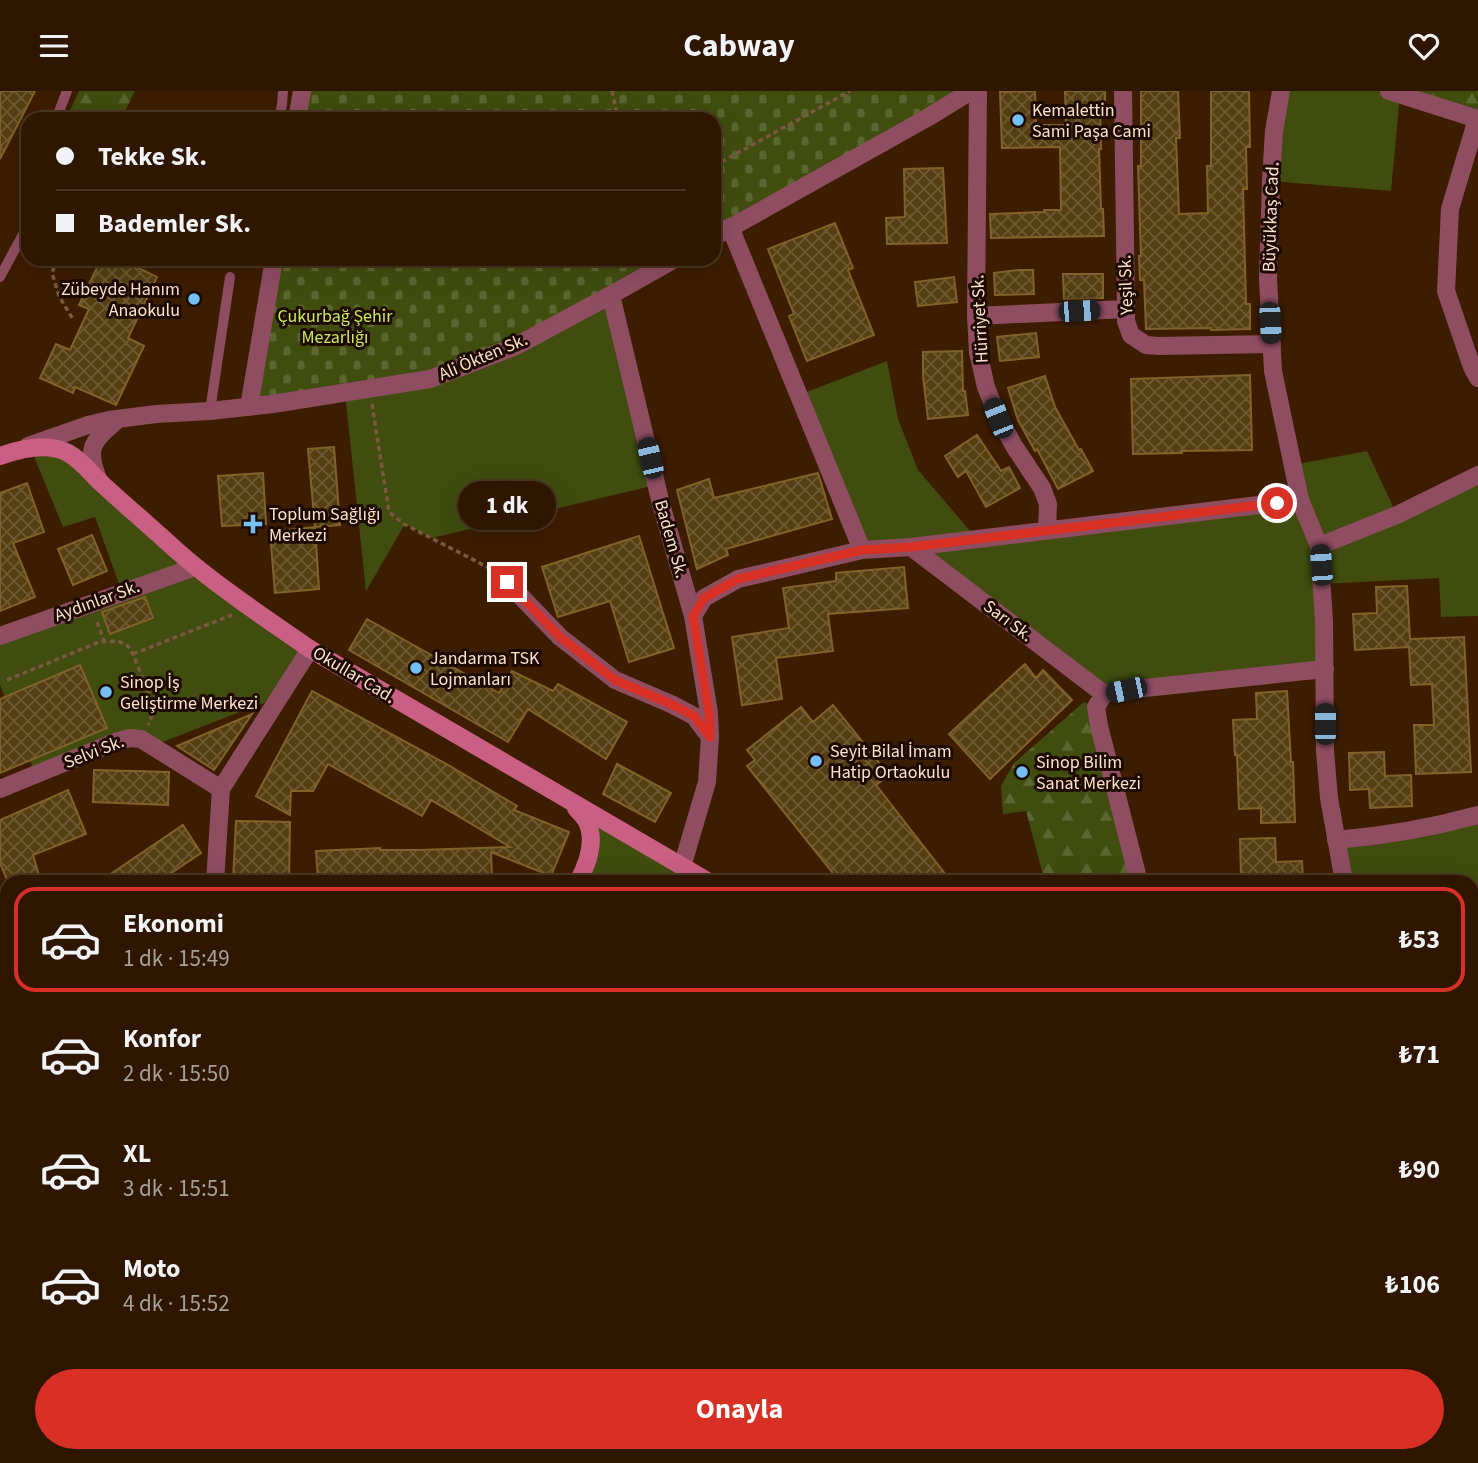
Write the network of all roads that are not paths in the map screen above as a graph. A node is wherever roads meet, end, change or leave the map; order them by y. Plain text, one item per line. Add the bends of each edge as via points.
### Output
1 (67, 91) edge
2 (283, 91) edge
3 (302, 91) edge
4 (971, 91) edge
5 (978, 91) edge
6 (1123, 91) edge
7 (1281, 91) edge
8 (1389, 91) edge
9 (59, 112) edge
10 (280, 112) edge
11 (298, 112) edge
12 (730, 227) junction
13 (721, 233) edge
14 (21, 238) edge
15 (273, 266) edge
16 (663, 266) edge
17 (0, 277) edge
18 (230, 277) dead end
19 (611, 295) junction
20 (1126, 309) junction
21 (976, 316) junction
22 (1272, 344) junction
23 (1478, 378) edge
24 (248, 407) junction
25 (210, 411) junction
26 (118, 419) junction
27 (22, 449) junction
28 (0, 456) edge
29 (1478, 475) edge
30 (99, 481) junction
31 (1300, 500) junction
32 (1047, 530) junction
33 (1319, 546) junction
34 (911, 547) junction
35 (862, 550) junction
36 (195, 567) junction
37 (507, 582) road end
38 (693, 616) junction
39 (0, 636) edge
40 (310, 649) junction
41 (1325, 669) junction
42 (1104, 694) junction
43 (710, 737) junction
44 (0, 789) edge
45 (221, 789) junction
46 (570, 801) junction
47 (1478, 815) edge
48 (1336, 840) junction
49 (682, 867) junction
50 (215, 875) edge
51 (582, 875) edge
52 (696, 875) edge
53 (1137, 875) edge
54 (1343, 875) edge

1 - 9 lane
2 - 10 lane
3 - 11 street
4 - 12 street
5 - 21 street, Hürriyet Sk.
6 - 20 street, Yeşil Sk.
7 - 22 street, Büyükkaş Cad. via 1270,181
8 - 23 street via 1478,120 1450,209 1446,291
12 - 13 street
12 - 35 street
14 - 17 lane
15 - 24 street
16 - 19 street, Ali Ökten Sk.
18 - 25 lane
19 - 24 street, Ali Ökten Sk. via 516,345 430,379
19 - 38 street, Badem Sk.
20 - 21 street
20 - 22 street, Yeşil Sk. via 1130,335 1146,345
21 - 32 street, Hürriyet Sk. via 986,387 1013,446 1042,488 1048,504
22 - 31 street, Büyükkaş Cad. via 1273,372
24 - 25 street, Ali Ökten Sk.
25 - 26 street, Ali Ökten Sk.
26 - 27 street, Ali Ökten Sk.
26 - 30 street via 93,446 92,464
27 - 28 main road, Okullar Cad.
27 - 30 main road, Okullar Cad. via 66,452
29 - 33 street
30 - 36 main road, Okullar Cad.
31 - 32 street
31 - 33 street, Büyükkaş Cad.
32 - 34 street
33 - 41 street, Büyükkaş Cad.
34 - 35 street
34 - 42 street, Sarı Sk.
35 - 38 street via 738,579 704,598
36 - 39 street, Aydınlar Sk.
36 - 40 main road, Okullar Cad.
37 - 43 street via 560,637 615,680 694,716
38 - 43 street, Badem Sk.
40 - 45 street
40 - 46 main road, Okullar Cad.
41 - 42 street
41 - 48 street, Büyükkaş Cad. via 1326,763
42 - 53 street via 1096,707 1099,726
43 - 49 street, Badem Sk. via 707,782
44 - 45 street, Selvi Sk. via 130,738 141,739
45 - 50 street
46 - 49 main road, Okullar Cad.
46 - 51 main road via 587,821 591,841
47 - 48 street via 1379,837
48 - 54 street, Büyükkaş Cad.
49 - 52 main road, Okullar Cad.

